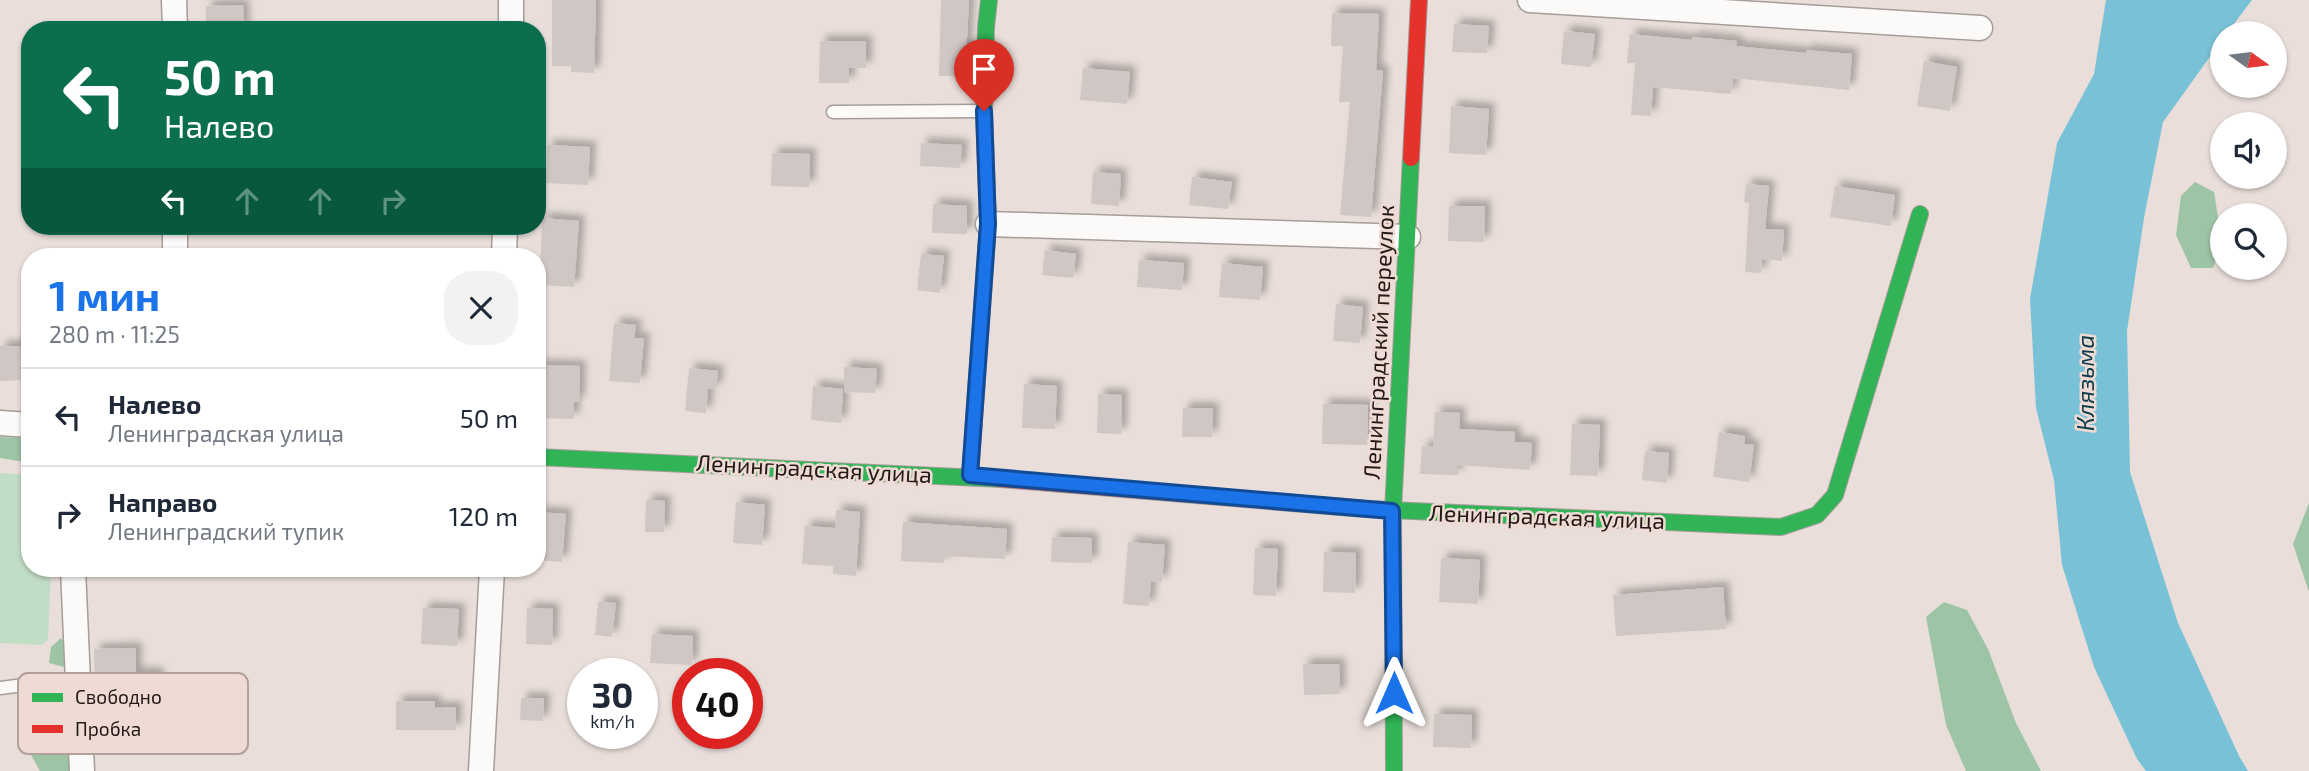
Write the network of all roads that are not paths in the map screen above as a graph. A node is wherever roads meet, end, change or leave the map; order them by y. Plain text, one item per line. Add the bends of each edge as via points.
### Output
1 (174, 0) edge
2 (512, 0) edge
3 (989, 0) edge
4 (1419, 0) edge
5 (1530, 0) edge
6 (174, 21) edge
7 (511, 21) edge
8 (1980, 28) dead end
9 (984, 111) junction
10 (833, 112) dead end
11 (1920, 214) dead end
12 (988, 224) junction
13 (1408, 237) junction
14 (0, 423) edge
15 (21, 424) edge
16 (546, 457) edge
17 (970, 475) junction
18 (1392, 511) junction
19 (73, 577) edge
20 (492, 577) edge
21 (78, 673) edge
22 (18, 686) edge
23 (0, 688) edge
24 (481, 771) edge
25 (1394, 771) edge

1 - 6 street
2 - 7 street
3 - 9 street
4 - 13 street, Ленинградский переулок
5 - 8 street
9 - 10 lane
9 - 12 street
11 - 18 street, Ленинградская улица via 1835,495 1817,514 1781,527
12 - 13 street
12 - 17 street
13 - 18 street, Ленинградский переулок
14 - 15 street
16 - 17 street, Ленинградская улица
17 - 18 street, Ленинградская улица
18 - 25 street, Ленинградский переулок
19 - 21 street
20 - 24 street
22 - 23 lane

